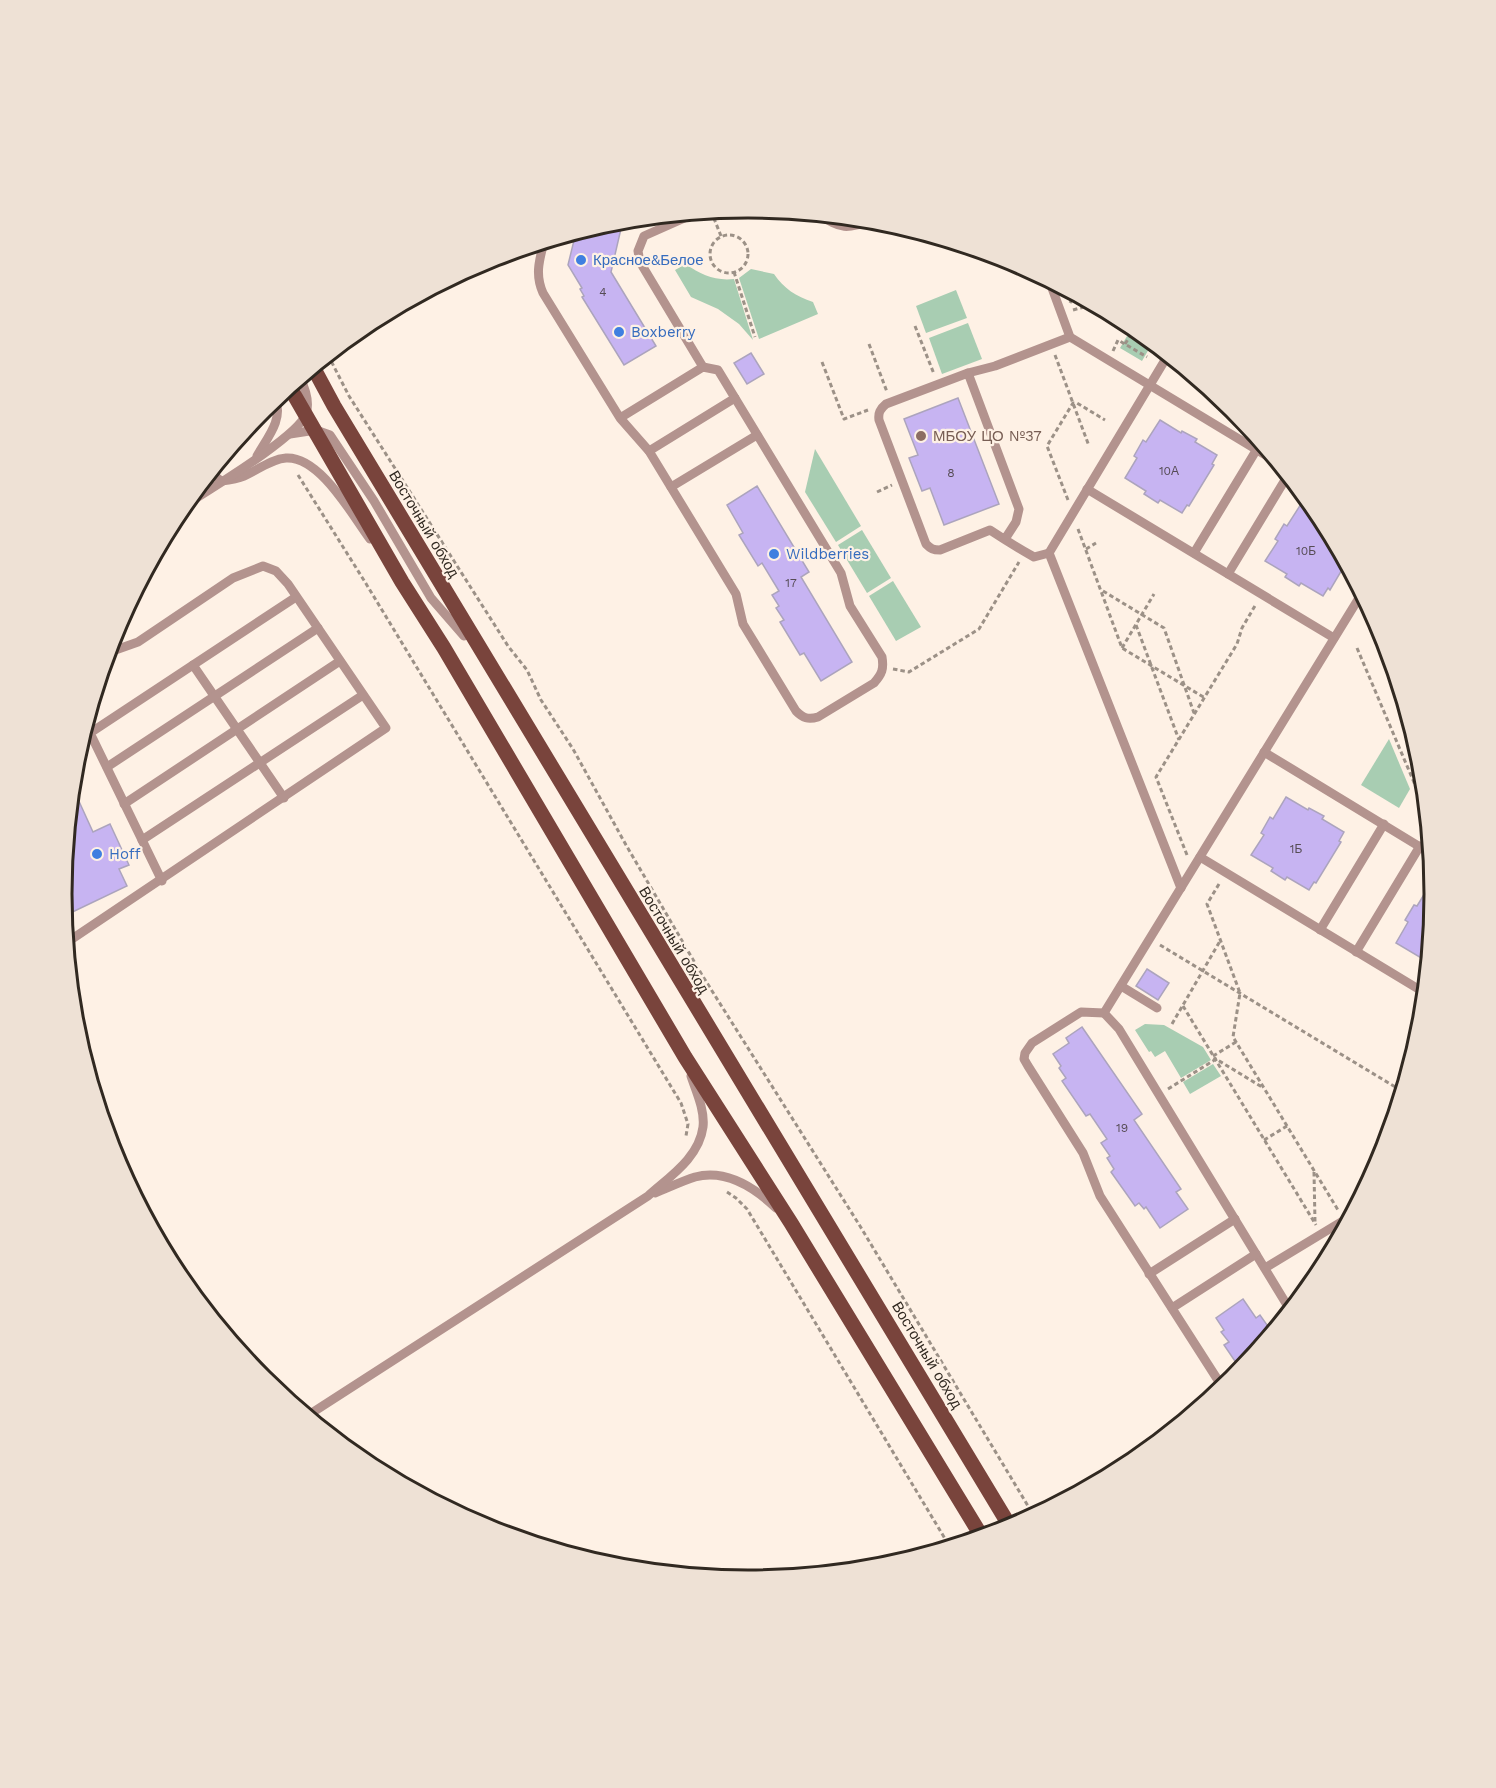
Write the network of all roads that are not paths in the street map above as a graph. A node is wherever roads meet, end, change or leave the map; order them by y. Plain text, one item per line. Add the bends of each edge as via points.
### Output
1 (675, 222) edge
2 (835, 224) edge
3 (852, 226) edge
4 (542, 251) edge
5 (1053, 291) edge
6 (1070, 337) junction
7 (1164, 361) edge
8 (703, 367) junction
9 (968, 373) junction
10 (317, 374) edge
11 (303, 385) edge
12 (1150, 385) junction
13 (294, 393) edge
14 (735, 398) junction
15 (278, 409) edge
16 (306, 414) junction
17 (620, 418) junction
18 (316, 430) junction
19 (290, 434) junction
20 (757, 435) junction
21 (1257, 449) joint
22 (649, 451) junction
23 (256, 458) junction
24 (216, 477) edge
25 (221, 481) junction
26 (1284, 482) edge
27 (671, 487) junction
28 (1087, 489) junction
29 (205, 492) edge
30 (1005, 539) junction
31 (1049, 553) junction
32 (1194, 554) junction
33 (1228, 574) junction
34 (402, 582) junction
35 (296, 597) junction
36 (1357, 601) edge
37 (318, 628) junction
38 (1334, 638) junction
39 (118, 649) edge
40 (483, 657) junction
41 (340, 661) junction
42 (193, 665) junction
43 (363, 695) junction
44 (215, 696) junction
45 (237, 729) junction
46 (92, 733) edge
47 (91, 736) edge
48 (1264, 752) junction
49 (260, 762) junction
50 (107, 767) junction
51 (284, 798) junction
52 (124, 804) junction
53 (1383, 824) junction
54 (142, 840) junction
55 (1420, 846) junction
56 (1423, 848) edge
57 (1200, 857) junction
58 (162, 881) junction
59 (1181, 888) junction
60 (1320, 930) junction
61 (73, 938) edge
62 (1356, 952) junction
63 (1121, 986) junction
64 (1417, 988) edge
65 (1157, 1008) dead end
66 (1104, 1013) junction
67 (685, 1056) junction
68 (648, 1196) junction
69 (1235, 1219) junction
70 (791, 1223) junction
71 (1337, 1224) edge
72 (1256, 1254) junction
73 (1265, 1268) junction
74 (1149, 1274) junction
75 (1286, 1303) edge
76 (1172, 1308) junction
77 (1218, 1380) edge
78 (314, 1412) edge
79 (1006, 1519) edge
80 (977, 1530) edge

1 - 8 lane via 644,236 638,255
2 - 3 lane
4 - 17 lane via 538,283
5 - 6 lane
6 - 9 lane
6 - 12 lane
7 - 12 lane
8 - 14 lane via 718,370
8 - 17 lane
9 - 30 lane via 1019,509
9 - 30 lane via 891,402 878,414 930,548 940,550 990,531
10 - 40 main road, Восточный обход
11 - 16 lane
12 - 21 lane
12 - 28 lane
13 - 16 main road
14 - 20 lane
14 - 22 lane
15 - 23 lane via 277,424
16 - 18 main road
16 - 19 lane
17 - 22 lane
18 - 19 lane
18 - 34 main road
18 - 40 lane via 330,435 431,598
19 - 23 lane
20 - 27 lane
20 - 27 lane via 841,573 850,606 882,657 881,675 818,717 810,720 796,711 743,624 736,594
21 - 32 lane
22 - 27 lane
23 - 25 lane
24 - 25 lane
25 - 29 lane
25 - 34 lane via 243,477 288,458 308,464 331,485
26 - 33 lane
28 - 31 lane
28 - 32 lane
30 - 31 lane via 1034,557
31 - 59 lane
32 - 33 lane
33 - 38 lane
34 - 67 main road
35 - 37 lane
35 - 39 lane via 276,571 263,566 233,578 138,642
35 - 42 lane
36 - 38 lane
37 - 41 lane
37 - 44 lane
38 - 48 lane
40 - 79 main road, Восточный обход
41 - 43 lane
41 - 45 lane
42 - 44 lane
42 - 46 lane
43 - 49 lane
43 - 51 lane via 386,728
44 - 45 lane
44 - 50 lane
45 - 49 lane
45 - 52 lane
47 - 50 lane
48 - 53 lane
48 - 57 lane
49 - 51 lane
49 - 54 lane
50 - 52 lane
51 - 58 lane
52 - 54 lane
53 - 55 lane
53 - 60 lane
54 - 58 lane
55 - 56 lane
55 - 62 lane
57 - 59 lane
57 - 60 lane
58 - 61 lane
59 - 63 lane
60 - 62 lane
62 - 64 lane
63 - 65 lane
63 - 66 lane
66 - 69 lane via 1119,1029
66 - 74 lane via 1081,1012 1032,1043 1024,1059 1083,1153 1100,1196
67 - 68 lane via 703,1126 697,1146 684,1165
67 - 70 main road
68 - 70 lane via 697,1177 721,1176 742,1182
68 - 78 lane
69 - 72 lane
69 - 74 lane
70 - 80 main road
71 - 73 lane
72 - 73 lane
72 - 76 lane
73 - 75 lane
74 - 76 lane
76 - 77 lane

